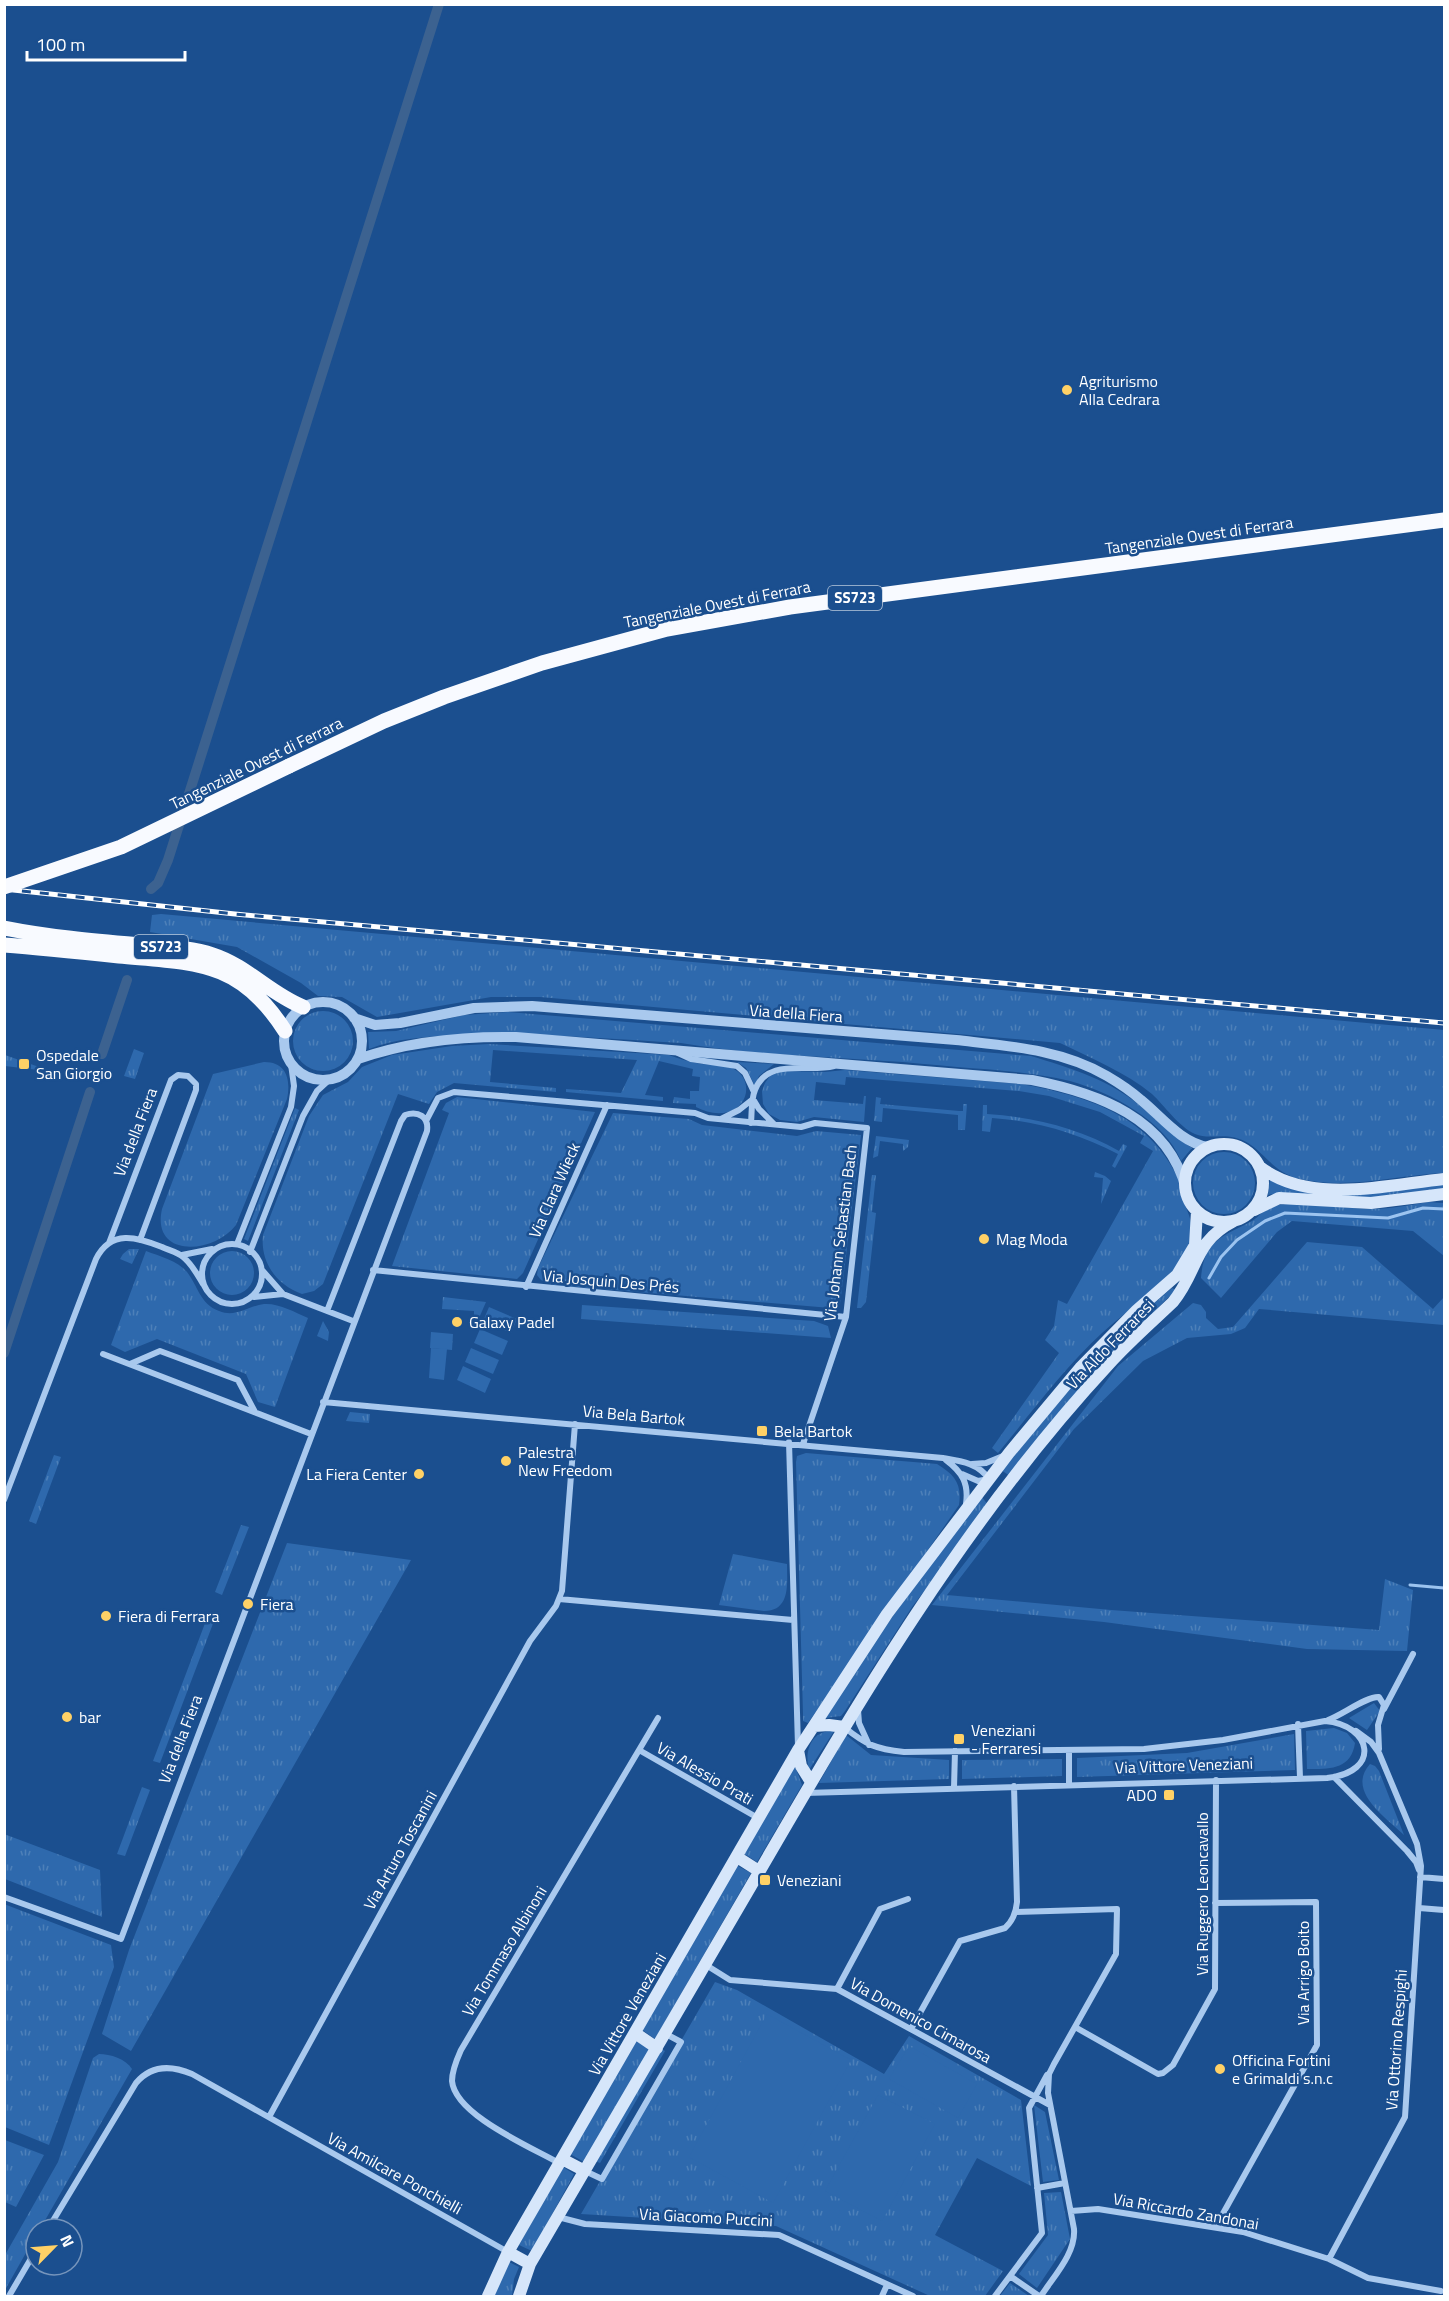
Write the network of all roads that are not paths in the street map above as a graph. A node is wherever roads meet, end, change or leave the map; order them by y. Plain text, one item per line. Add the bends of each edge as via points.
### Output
1 (1444, 520) edge
2 (4, 888) edge
3 (4, 928) edge
4 (4, 945) edge
5 (303, 1007) junction
6 (354, 1018) junction
7 (285, 1031) junction
8 (668, 1048) junction
9 (358, 1059) junction
10 (845, 1063) junction
11 (291, 1064) junction
12 (329, 1080) junction
13 (754, 1096) junction
14 (607, 1105) junction
15 (721, 1120) junction
16 (426, 1121) junction
17 (751, 1123) junction
18 (775, 1125) junction
19 (867, 1128) joint
20 (1208, 1147) junction
21 (1260, 1167) junction
22 (1444, 1179) edge
23 (1186, 1189) junction
24 (1444, 1194) edge
25 (1197, 1210) junction
26 (1240, 1218) junction
27 (140, 1239) junction
28 (109, 1243) junction
29 (237, 1244) junction
30 (215, 1248) junction
31 (250, 1252) junction
32 (182, 1255) junction
33 (261, 1269) junction
34 (373, 1270) junction
35 (203, 1284) junction
36 (526, 1287) junction
37 (283, 1294) junction
38 (254, 1297) junction
39 (327, 1311) junction
40 (846, 1317) junction
41 (353, 1321) junction
42 (103, 1354) dead end
43 (130, 1364) junction
44 (322, 1402) junction
45 (255, 1413) junction
46 (575, 1424) junction
47 (311, 1434) junction
48 (789, 1443) junction
49 (803, 1444) junction
50 (1009, 1453) junction
51 (943, 1458) junction
52 (969, 1463) junction
53 (962, 1474) junction
54 (989, 1479) junction
55 (1004, 1490) junction
56 (4, 1500) edge
57 (966, 1510) junction
58 (559, 1599) junction
59 (793, 1620) junction
60 (1413, 1654) dead end
61 (858, 1705) junction
62 (1384, 1709) junction
63 (658, 1718) dead end
64 (1325, 1721) junction
65 (1298, 1724) junction
66 (814, 1726) junction
67 (1347, 1727) junction
68 (843, 1729) junction
69 (870, 1746) junction
70 (639, 1750) junction
71 (798, 1750) junction
72 (1069, 1750) junction
73 (955, 1751) junction
74 (1379, 1753) junction
75 (1335, 1777) junction
76 (1300, 1778) junction
77 (1216, 1780) junction
78 (811, 1782) junction
79 (1069, 1784) junction
80 (1014, 1786) junction
81 (954, 1788) junction
82 (827, 1792) junction
83 (805, 1793) junction
84 (759, 1819) junction
85 (737, 1857) junction
86 (759, 1872) junction
87 (1420, 1877) junction
88 (1444, 1879) edge
89 (4, 1896) edge
90 (908, 1899) dead end
91 (1215, 1903) junction
92 (1419, 1908) junction
93 (1444, 1910) edge
94 (1015, 1912) junction
95 (705, 1964) junction
96 (837, 1989) junction
97 (1075, 2027) junction
98 (911, 2029) junction
99 (635, 2033) junction
100 (665, 2034) junction
101 (657, 2048) junction
102 (1054, 2064) junction
103 (1034, 2097) junction
104 (1050, 2105) junction
105 (269, 2117) junction
106 (561, 2161) junction
107 (585, 2171) junction
108 (1065, 2183) junction
109 (1037, 2188) junction
110 (1071, 2211) junction
111 (55, 2217) edge
112 (558, 2217) junction
113 (1216, 2226) junction
114 (508, 2252) junction
115 (1329, 2259) junction
116 (530, 2264) junction
117 (24, 2270) edge
118 (1010, 2276) junction
119 (887, 2285) junction
120 (1442, 2291) dead end
121 (9, 2296) edge
122 (488, 2296) edge
123 (519, 2296) edge
124 (882, 2296) edge
125 (913, 2296) edge
126 (995, 2296) edge
127 (1040, 2296) edge

1 - 2 highway, Tangenziale Ovest di Ferrara / SS723, bridge via 790,607 667,629 542,663 463,690 384,721 120,847
3 - 5 highway, SS723 via 52,937 207,953 234,964 282,998
4 - 7 highway, SS723 via 204,965 229,975 261,998
5 - 6 street, Via della Fiera via 336,1004
5 - 7 street
6 - 9 street via 362,1038
6 - 20 street, Via della Fiera via 375,1025 474,1008 532,1006 1017,1047 1061,1056 1097,1070 1130,1091 1183,1136
7 - 11 street via 285,1050
8 - 9 street via 488,1037 412,1044
8 - 10 street
8 - 13 street via 691,1059 737,1066 745,1073
9 - 12 street via 351,1069
10 - 13 street via 820,1070 774,1070 766,1074
10 - 23 street via 1017,1078 1094,1097 1128,1112 1152,1130 1179,1169
11 - 12 street via 308,1077
11 - 29 street via 291,1107
12 - 31 street via 314,1095 303,1116
13 - 15 street via 740,1110
13 - 17 street
13 - 18 street via 759,1109
14 - 15 street, Via della Fiera via 695,1113
14 - 16 street, Via della Fiera via 454,1092 438,1098
14 - 36 street, Via Clara Wieck
15 - 17 street, Via della Fiera
16 - 34 street, Via della Fiera via 427,1131
16 - 39 street via 413,1113 400,1121
17 - 18 street, Via della Fiera
18 - 19 street, Via della Fiera via 801,1127 815,1123
19 - 40 street, Via Johann Sebastian Bach
20 - 21 main road via 1238,1146
20 - 23 main road via 1189,1167
21 - 22 main road via 1288,1182 1326,1188 1371,1189
21 - 26 main road, Via Aldo Ferraresi via 1262,1194 1253,1209
23 - 25 main road
24 - 26 main road, Via Aldo Ferraresi via 1371,1203 1279,1198
25 - 26 main road via 1220,1222
25 - 50 main road, Via Aldo Ferraresi via 1195,1245 1177,1275 1080,1368
26 - 55 main road, Via Aldo Ferraresi via 1208,1239 1182,1291 1108,1365
27 - 28 street
27 - 28 street, Via della Fiera via 196,1090 188,1076 178,1075 171,1080
27 - 32 street
28 - 56 street, Via della Fiera via 96,1259
29 - 30 street
29 - 31 street
30 - 32 street
30 - 35 street via 203,1261
31 - 33 street
32 - 35 street
33 - 37 street
33 - 38 street via 261,1284
34 - 36 street, Via Josquin Des Prés
34 - 41 street, Via della Fiera
35 - 38 street via 213,1298 224,1302 239,1303
36 - 40 street, Via Josquin Des Prés
37 - 38 street
37 - 39 street
39 - 41 street
40 - 49 street, Via Johann Sebastian Bach
41 - 44 street, Via della Fiera
42 - 43 street
43 - 45 street
43 - 45 street via 160,1351 238,1380
44 - 46 street, Via Bela Bartok
44 - 47 street, Via della Fiera
45 - 47 street
46 - 48 street, Via Bela Bartok
46 - 58 street, Via Arturo Toscanini
47 - 89 street, Via della Fiera via 121,1939
48 - 49 street, Via Bela Bartok
48 - 59 street
49 - 51 street, Via Bela Bartok
50 - 52 street, Via Bela Bartok via 986,1463
50 - 54 main road, Via Aldo Ferraresi
51 - 52 street, Via Bela Bartok
51 - 53 street
52 - 54 street, Via Bela Bartok via 983,1470
53 - 54 street via 978,1481
53 - 57 street
54 - 55 main road
54 - 57 main road, Via Aldo Ferraresi
55 - 61 main road, Via Aldo Ferraresi via 926,1598
57 - 66 main road, Via Aldo Ferraresi via 887,1614
58 - 59 street
58 - 105 street, Via Arturo Toscanini via 530,1641
59 - 71 street
60 - 62 street, Via Ottorino Respighi
61 - 68 main road, Via Aldo Ferraresi
61 - 69 street via 859,1723
62 - 64 street via 1382,1700 1375,1696
62 - 74 street, Via Ottorino Respighi via 1378,1725
63 - 70 street, Via Tommaso Albinoni
64 - 65 street, Via Vittore Veneziani
64 - 67 street, Via Vittore Veneziani
65 - 72 street, Via Vittore Veneziani via 1223,1740 1144,1749
65 - 76 street
66 - 68 main road
66 - 71 main road, Via Vittore Veneziani
67 - 74 street, Via Ottorino Respighi via 1365,1736
67 - 75 street, Via Vittore Veneziani via 1361,1739 1364,1759 1352,1771
68 - 69 street, Via Vittore Veneziani
68 - 78 main road
69 - 73 street, Via Vittore Veneziani via 904,1752
70 - 84 street, Via Alessio Prati
70 - 106 street, Via Tommaso Albinoni via 461,2050 453,2074 454,2090 472,2112
71 - 78 main road via 801,1766
71 - 84 main road, Via Vittore Veneziani
72 - 73 street, Via Vittore Veneziani
72 - 79 street
73 - 81 street
74 - 87 street, Via Ottorino Respighi via 1419,1852
75 - 76 street, Via Vittore Veneziani
75 - 87 street, Via Ottorino Respighi via 1412,1857
76 - 77 street, Via Vittore Veneziani
77 - 79 street, Via Vittore Veneziani
77 - 91 street, Via Ruggero Leoncavallo
78 - 82 street
78 - 83 main road
79 - 80 street, Via Vittore Veneziani
80 - 81 street, Via Vittore Veneziani
80 - 94 street
81 - 82 street, Via Vittore Veneziani
82 - 83 street, Via Vittore Veneziani
83 - 86 main road
84 - 85 main road, Via Vittore Veneziani
85 - 86 main road
85 - 99 main road, Via Vittore Veneziani
86 - 95 main road
87 - 88 street
87 - 92 street, Via Ottorino Respighi
90 - 96 street via 880,1909
91 - 97 street, Via Ruggero Leoncavallo via 1215,1989 1169,2070 1153,2072
91 - 113 street, Via Arrigo Boito via 1316,1902 1317,2045
92 - 93 street
92 - 115 street, Via Ottorino Respighi via 1405,2117
94 - 97 street via 1117,1909 1116,1954
94 - 98 street via 1005,1928 957,1944
95 - 96 street, Via Domenico Cimarosa via 730,1980
95 - 100 main road
96 - 98 street, Via Domenico Cimarosa
97 - 102 street
98 - 103 street, Via Domenico Cimarosa
99 - 101 main road
99 - 106 main road, Via Vittore Veneziani
100 - 101 main road
100 - 107 street via 681,2042 619,2150 602,2179
101 - 107 main road
102 - 103 street
102 - 104 street via 1048,2081
103 - 104 street, Via Domenico Cimarosa
103 - 109 street via 1029,2114
104 - 108 street
105 - 111 street, Via Amilcare Ponchielli via 180,2069 161,2068 145,2074 131,2089
105 - 114 street, Via Amilcare Ponchielli
106 - 107 main road
106 - 114 main road, Via Vittore Veneziani
107 - 112 main road
108 - 109 street
108 - 110 street
109 - 118 street via 1042,2233
110 - 113 street, Via Riccardo Zandonai via 1098,2209
110 - 127 street via 1073,2245
112 - 116 main road
112 - 119 street, Via Giacomo Puccini via 585,2224 779,2235
113 - 115 street, Via Riccardo Zandonai
114 - 116 main road
114 - 122 main road, Via Vittore Veneziani
115 - 120 street, Via Riccardo Zandonai via 1368,2278
116 - 123 main road
117 - 121 street
118 - 126 street
118 - 127 street
119 - 124 street
119 - 125 street, Via Giacomo Puccini

